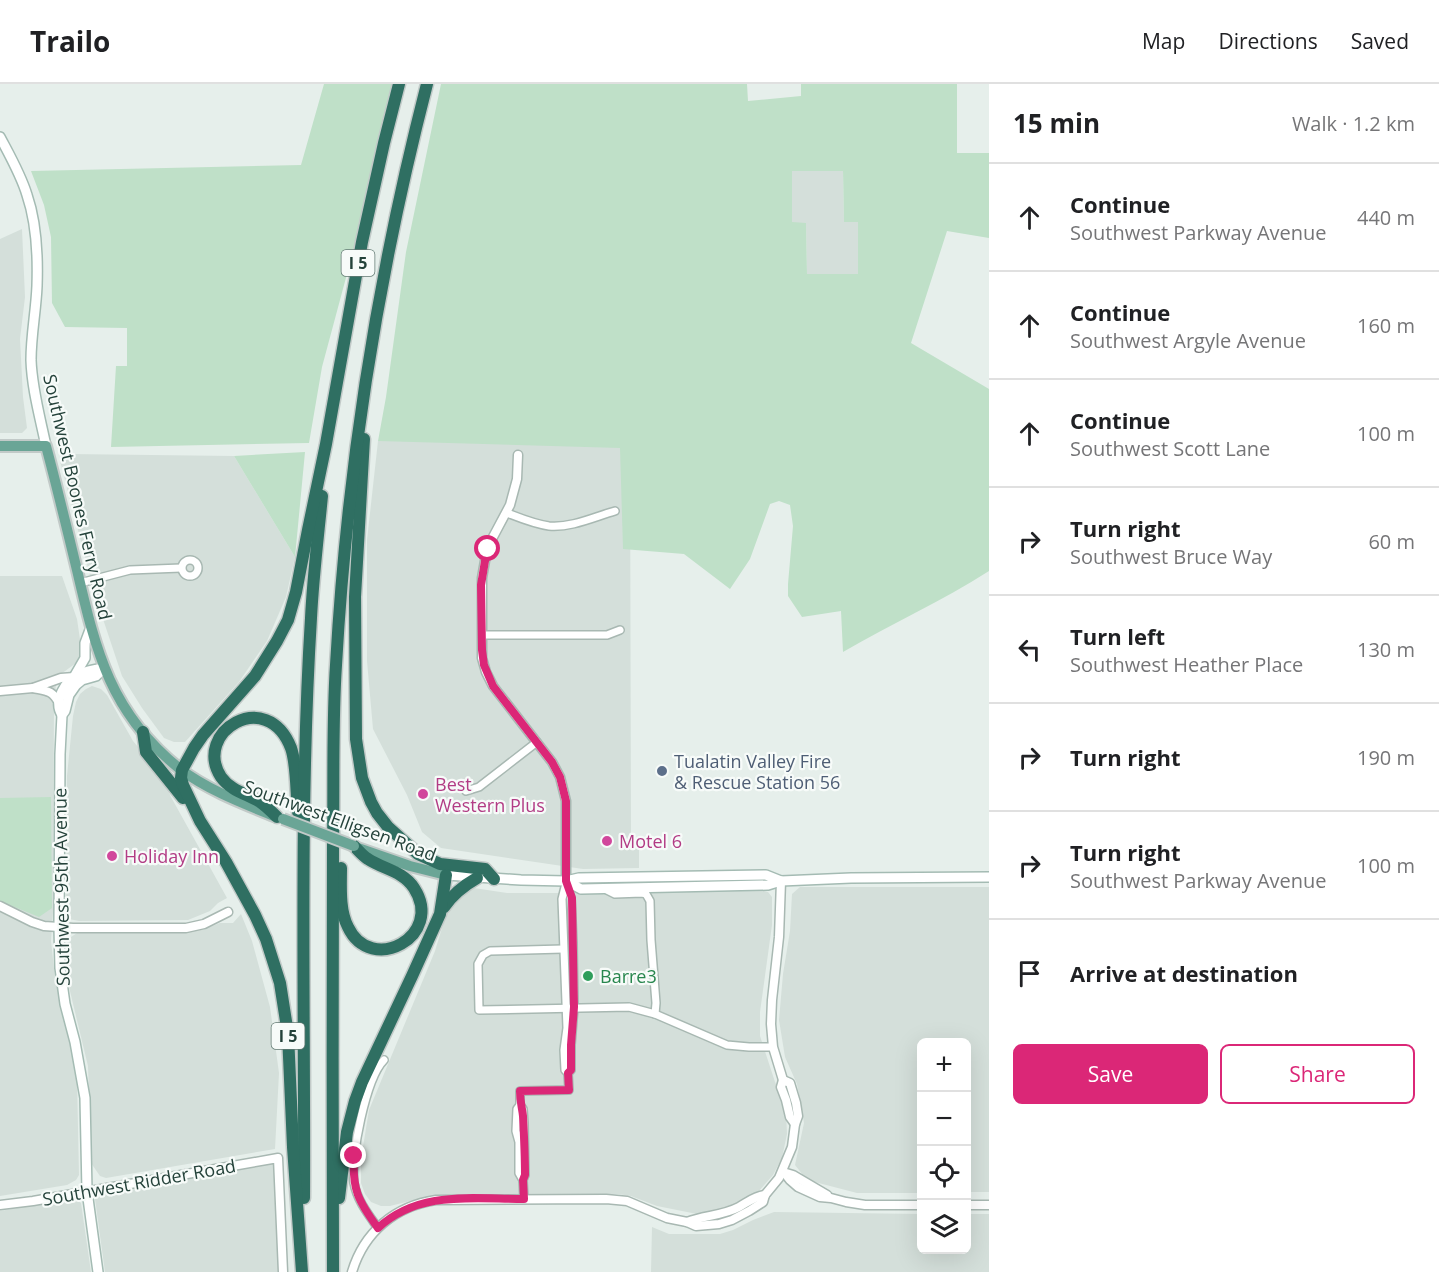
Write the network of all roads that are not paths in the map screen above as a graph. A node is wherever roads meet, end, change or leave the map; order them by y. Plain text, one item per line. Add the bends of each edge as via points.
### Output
1 (399, 84) edge
2 (427, 84) edge
3 (0, 137) edge
4 (367, 378) junction
5 (327, 444) junction
6 (0, 446) edge
7 (46, 446) junction
8 (518, 455) dead end
9 (615, 511) dead end
10 (507, 513) junction
11 (181, 568) dead end
12 (80, 583) junction
13 (91, 627) junction
14 (620, 630) dead end
15 (482, 635) junction
16 (104, 668) junction
17 (72, 683) junction
18 (33, 688) junction
19 (0, 691) edge
20 (59, 703) junction
21 (62, 716) junction
22 (142, 732) junction
23 (537, 742) junction
24 (182, 770) junction
25 (334, 771) junction
26 (466, 791) dead end
27 (280, 818) junction
28 (200, 821) junction
29 (354, 846) junction
30 (303, 869) junction
31 (446, 875) junction
32 (989, 877) edge
33 (477, 878) junction
34 (494, 879) junction
35 (566, 881) junction
36 (781, 881) junction
37 (605, 889) junction
38 (0, 906) edge
39 (228, 912) dead end
40 (440, 914) junction
41 (59, 927) junction
42 (563, 949) junction
43 (570, 1008) junction
44 (655, 1014) junction
45 (773, 1047) junction
46 (384, 1060) dead end
47 (783, 1172) junction
48 (87, 1191) junction
49 (524, 1199) junction
50 (0, 1205) edge
51 (917, 1205) edge
52 (971, 1205) edge
53 (989, 1205) edge
54 (378, 1228) junction
55 (333, 1247) junction
56 (98, 1272) edge
57 (283, 1272) edge
58 (303, 1272) edge
59 (333, 1272) edge
60 (352, 1272) edge

1 - 5 highway, I 5 via 362,242
2 - 4 highway, I 5 via 386,262
3 - 7 main road, Southwest Boones Ferry Road via 16,167 34,220 37,279 31,363
4 - 25 highway, I 5 via 343,557 334,695
4 - 34 highway, I 5 via 355,597 356,739 360,768 377,813 418,854 450,866 485,869
5 - 24 highway, I 5 via 288,620 255,676 203,735
5 - 30 highway, I 5 via 311,616
6 - 7 main road
7 - 12 main road, Southwest Boones Ferry Road
8 - 10 street via 517,479
9 - 10 street via 550,526
10 - 15 street via 486,555 481,585
11 - 12 street via 130,570
12 - 13 main road, Southwest Boones Ferry Road
13 - 16 main road, Southwest Boones Ferry Road
13 - 17 main road via 85,658
14 - 15 street via 607,635
15 - 23 street via 482,658 493,686
16 - 17 main road via 83,673
16 - 22 main road, Southwest Boones Ferry Road
17 - 18 street via 61,678
17 - 20 main road via 62,692
17 - 21 main road, Southwest 95th Avenue
18 - 19 street
18 - 20 street via 51,692
20 - 21 main road, Southwest 95th Avenue
21 - 41 main road, Southwest 95th Avenue
22 - 24 main road, Southwest Boones Ferry Road
22 - 28 highway, I 5 via 146,752
23 - 26 street via 479,787
23 - 35 street via 563,785
24 - 27 main road, Southwest Elligsen Road via 219,793
24 - 28 highway, I 5 via 183,785
25 - 29 highway, I 5 via 347,926 369,946 398,947 417,929 421,908 418,895 404,878 370,861
25 - 55 highway, I 5
27 - 29 main road, Southwest Elligsen Road, bridge
27 - 30 highway, I 5 via 261,802 228,785 218,772 218,741 238,721 252,718 272,723 289,744 294,759
28 - 58 highway, I 5 via 255,915 280,982 288,1034
29 - 31 main road, Southwest Elligsen Road
30 - 58 highway, I 5
31 - 33 main road, Southwest Elligsen Road
31 - 40 highway, I 5
32 - 36 main road, Southwest Elligsen Road
33 - 34 main road, Southwest Elligsen Road
33 - 40 highway, I 5 via 461,887
34 - 35 main road, Southwest Elligsen Road
35 - 36 main road, Southwest Elligsen Road via 766,875
35 - 37 main road, Southwest Elligsen Road via 581,889
35 - 42 street via 562,899
35 - 43 street via 572,898
36 - 37 main road, Southwest Elligsen Road via 768,885
36 - 45 street via 779,948 771,1009
37 - 44 street via 615,894 646,894 650,901
38 - 41 street via 32,922
39 - 41 street via 186,928
40 - 55 highway, I 5 via 355,1101 347,1132
41 - 48 main road, Southwest 95th Avenue via 65,1004 85,1098
42 - 43 street
42 - 43 street via 490,951 483,955 478,964 479,1010
43 - 44 street via 629,1007
43 - 49 street via 569,1090 520,1091
44 - 45 street via 727,1045
45 - 47 street via 783,1080 790,1083 798,1116
46 - 54 street via 364,1108 353,1170 357,1195
47 - 49 street via 755,1207 732,1220 705,1226 667,1218 627,1201
47 - 51 street via 798,1187 820,1197 865,1205
48 - 50 street, Southwest Ridder Road
48 - 56 main road, Southwest 95th Avenue
48 - 57 street, Southwest Ridder Road via 278,1158
49 - 54 street via 425,1202 398,1213
52 - 53 street
54 - 60 street
55 - 59 highway, I 5

